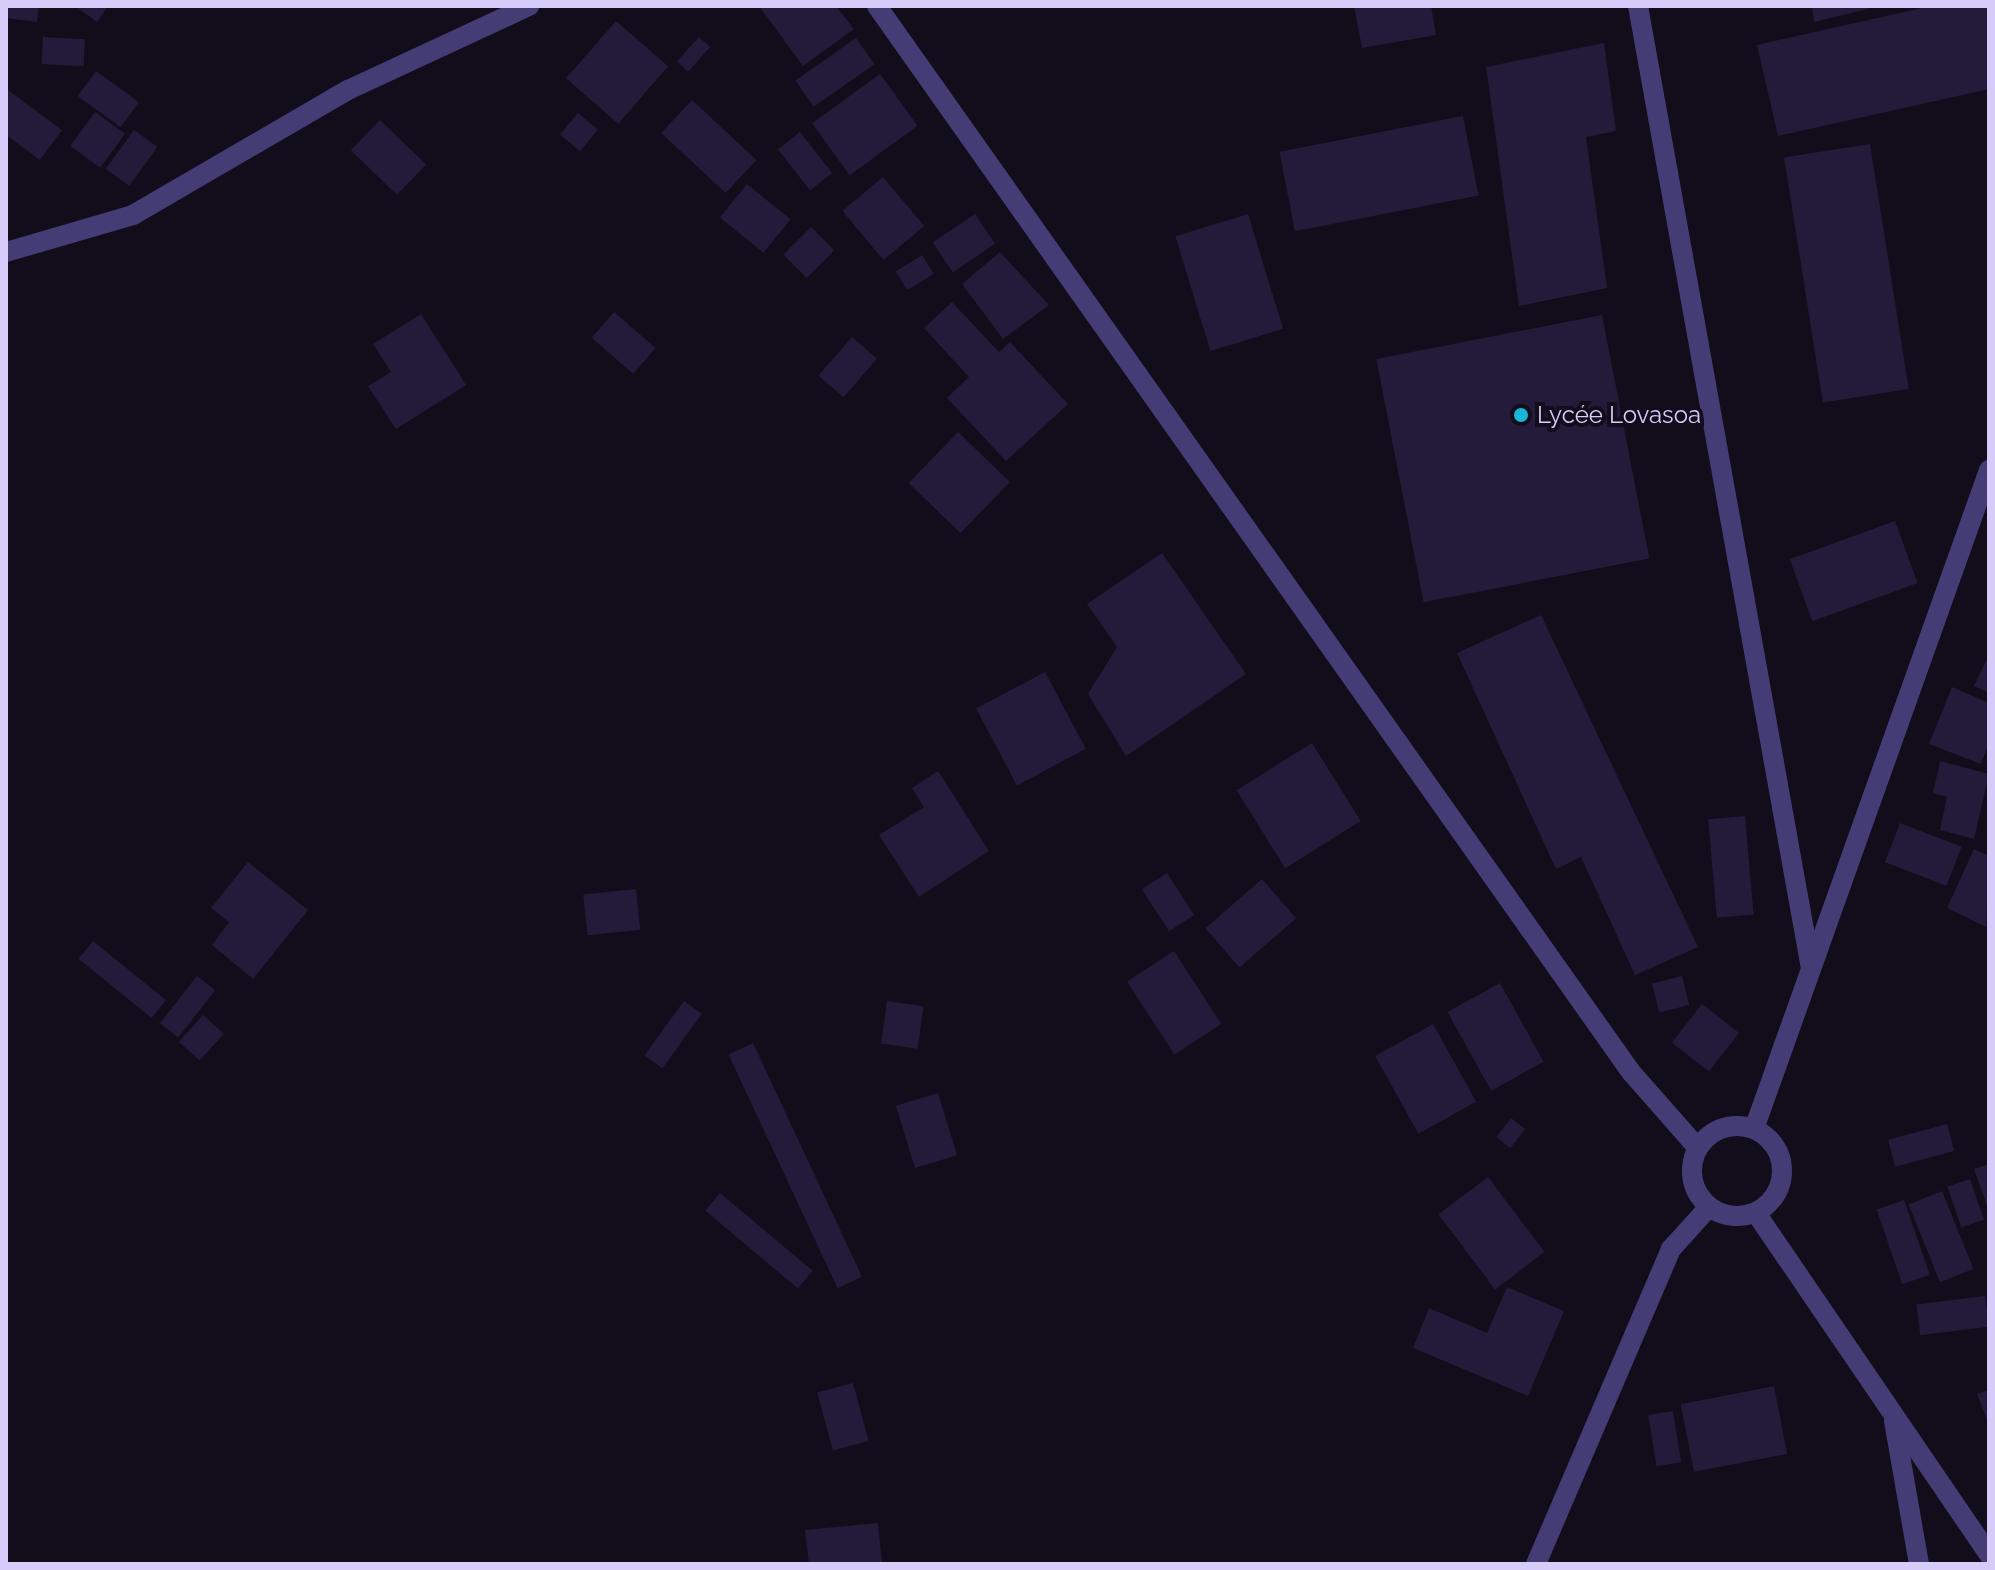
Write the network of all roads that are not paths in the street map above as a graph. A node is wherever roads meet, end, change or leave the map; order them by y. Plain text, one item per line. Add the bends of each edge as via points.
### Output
1 (529, 6) edge
2 (1638, 6) edge
3 (883, 9) edge
4 (6, 252) edge
5 (1989, 470) edge
6 (1811, 968) junction
7 (1754, 1129) junction
8 (1697, 1147) junction
9 (1709, 1207) junction
10 (1756, 1213) junction
11 (1894, 1421) junction
12 (1989, 1555) edge
13 (1536, 1564) edge
14 (1919, 1564) edge

1 - 4 street via 348,90 133,215
2 - 6 street
3 - 8 street via 1631,1072
5 - 6 street
6 - 7 street
7 - 8 street via 1733,1125 1713,1132
7 - 10 street via 1772,1140 1782,1181 1774,1200
8 - 9 street via 1690,1168 1695,1190
9 - 10 street via 1732,1216
9 - 13 street via 1671,1249
10 - 11 street
11 - 12 street
11 - 14 street

